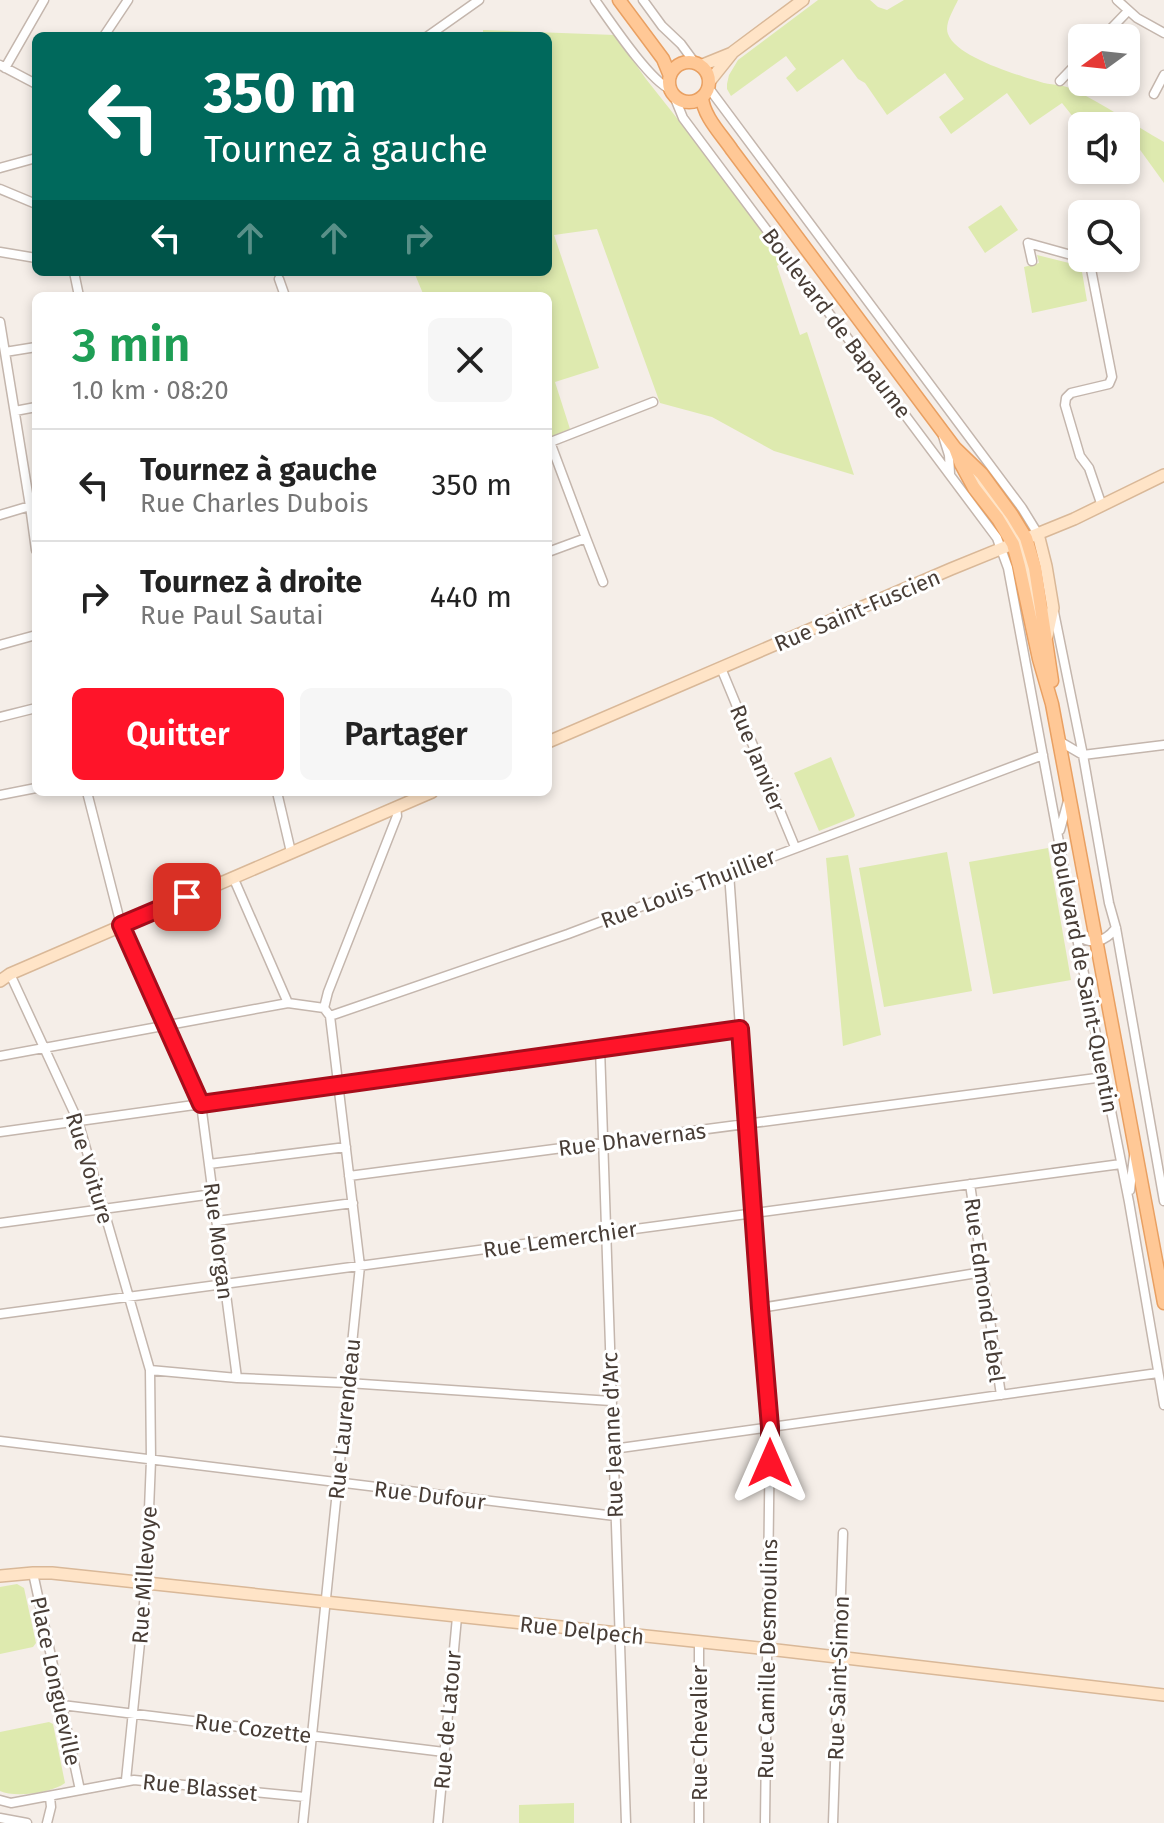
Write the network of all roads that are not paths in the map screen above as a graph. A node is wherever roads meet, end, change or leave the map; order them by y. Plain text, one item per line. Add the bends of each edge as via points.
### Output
1 (44, 0) edge
2 (128, 0) edge
3 (479, 0) edge
4 (595, 0) edge
5 (619, 0) edge
6 (643, 0) edge
7 (803, 0) edge
8 (1117, 0) edge
9 (1128, 11) junction
10 (1115, 24) edge
11 (107, 32) edge
12 (434, 32) edge
13 (1164, 33) edge
14 (648, 36) junction
15 (733, 52) junction
16 (693, 64) junction
17 (3, 66) edge
18 (1068, 73) edge
19 (1164, 75) edge
20 (1060, 81) dead end
21 (32, 82) edge
22 (671, 87) junction
23 (706, 89) junction
24 (1154, 94) dead end
25 (687, 102) junction
26 (732, 150) junction
27 (32, 159) edge
28 (0, 168) edge
29 (0, 189) edge
30 (32, 202) edge
31 (0, 252) edge
32 (1068, 254) edge
33 (32, 257) edge
34 (1032, 261) dead end
35 (1092, 272) edge
36 (279, 279) dead end
37 (284, 292) edge
38 (0, 322) edge
39 (32, 348) edge
40 (5, 352) junction
41 (653, 402) dead end
42 (32, 408) edge
43 (15, 411) junction
44 (941, 429) junction
45 (552, 442) edge
46 (955, 448) junction
47 (552, 451) edge
48 (950, 475) junction
49 (1164, 475) edge
50 (30, 506) junction
51 (1102, 506) junction
52 (0, 515) edge
53 (32, 521) edge
54 (586, 538) junction
55 (1020, 541) junction
56 (552, 551) edge
57 (603, 582) dead end
58 (1053, 608) junction
59 (32, 636) edge
60 (1046, 641) junction
61 (0, 645) edge
62 (721, 668) junction
63 (1052, 704) junction
64 (32, 709) edge
65 (0, 717) edge
66 (552, 740) edge
67 (1059, 741) junction
68 (1164, 745) edge
69 (1043, 755) junction
70 (1083, 755) junction
71 (32, 789) edge
72 (0, 795) edge
73 (88, 796) edge
74 (278, 796) edge
75 (422, 796) edge
76 (1069, 796) junction
77 (396, 807) junction
78 (1059, 839) junction
79 (795, 847) junction
80 (291, 852) junction
81 (729, 873) junction
82 (233, 877) junction
83 (121, 925) junction
84 (1116, 928) junction
85 (1076, 934) junction
86 (1096, 942) junction
87 (3, 977) edge
88 (288, 1003) junction
89 (327, 1012) junction
90 (166, 1025) junction
91 (740, 1029) junction
92 (44, 1048) junction
93 (600, 1048) junction
94 (0, 1056) edge
95 (1104, 1077) junction
96 (338, 1084) junction
97 (201, 1104) junction
98 (78, 1121) junction
99 (748, 1124) junction
100 (0, 1132) edge
101 (603, 1143) junction
102 (346, 1147) junction
103 (1135, 1147) junction
104 (209, 1164) junction
105 (1121, 1164) junction
106 (349, 1176) junction
107 (970, 1184) junction
108 (213, 1194) junction
109 (1164, 1201) edge
110 (1129, 1202) junction
111 (353, 1203) junction
112 (104, 1209) junction
113 (754, 1212) junction
114 (217, 1221) junction
115 (0, 1223) edge
116 (606, 1234) junction
117 (360, 1266) junction
118 (983, 1272) junction
119 (1144, 1283) junction
120 (225, 1284) junction
121 (129, 1298) junction
122 (1164, 1299) edge
123 (760, 1308) junction
124 (0, 1314) edge
125 (150, 1370) junction
126 (1158, 1373) junction
127 (237, 1378) junction
128 (348, 1383) junction
129 (1001, 1395) junction
130 (611, 1401) junction
131 (1164, 1405) edge
132 (770, 1427) junction
133 (0, 1441) edge
134 (613, 1449) junction
135 (151, 1460) junction
136 (338, 1484) junction
137 (615, 1516) junction
138 (843, 1533) dead end
139 (33, 1573) junction
140 (0, 1576) edge
141 (146, 1584) junction
142 (325, 1603) junction
143 (457, 1617) junction
144 (619, 1634) junction
145 (699, 1643) junction
146 (768, 1649) junction
147 (838, 1657) junction
148 (1164, 1695) edge
149 (62, 1705) junction
150 (133, 1714) junction
151 (312, 1735) junction
152 (444, 1752) junction
153 (126, 1780) junction
154 (80, 1790) junction
155 (50, 1797) junction
156 (305, 1797) junction
157 (0, 1800) edge
158 (0, 1818) edge
159 (27, 1823) edge
160 (47, 1823) edge
161 (303, 1823) edge
162 (438, 1823) edge
163 (626, 1823) edge
164 (699, 1823) edge
165 (765, 1823) edge
166 (833, 1823) edge

1 - 17 street
2 - 11 street
3 - 12 street
4 - 22 street, Boulevard de Bapaume via 653,76
5 - 14 main road, Boulevard de Bapaume
6 - 16 street
7 - 15 street
8 - 9 street
9 - 10 street
9 - 13 street
14 - 16 main road, Boulevard de Bapaume
14 - 22 main road, Boulevard de Bapaume via 668,68
15 - 16 street
15 - 23 street
16 - 22 main road via 674,69
16 - 23 main road via 706,73
17 - 21 street
18 - 20 street
19 - 24 street
22 - 25 main road
22 - 48 street, Boulevard de Bapaume via 683,118
23 - 25 main road via 697,101
23 - 26 main road, Boulevard de Bapaume via 702,104
23 - 55 street, Boulevard de Bapaume via 1022,508
25 - 26 main road, Boulevard de Bapaume
26 - 44 main road, Boulevard de Bapaume
27 - 28 street
29 - 30 street
31 - 33 street
32 - 34 street via 1028,243
35 - 51 street via 1112,377 1109,384 1071,393 1065,405
36 - 37 street
38 - 40 street
39 - 40 street
40 - 43 street
41 - 45 street
42 - 43 street
43 - 50 street
44 - 46 main road, Boulevard de Bapaume
44 - 48 street
46 - 55 main road, Boulevard de Bapaume via 974,488
46 - 55 main road, Boulevard de Bapaume via 1012,515
47 - 54 street
48 - 55 street, Boulevard de Bapaume via 997,538
49 - 51 street, Rue Saint-Fuscien
50 - 52 street
50 - 53 street
51 - 55 street, Rue Saint-Fuscien
54 - 56 street
54 - 57 street
55 - 58 street via 1046,566
55 - 60 main road, Boulevard de Saint-Quentin via 1035,568
55 - 62 street, Rue Saint-Fuscien
55 - 63 main road, Boulevard de Saint-Quentin via 1021,571
55 - 69 street, Boulevard de Saint-Quentin via 1008,568
58 - 60 street
58 - 70 street, Boulevard de Saint-Quentin
59 - 61 street
60 - 63 main road, Boulevard de Saint-Quentin
62 - 66 street, Rue Saint-Fuscien
62 - 79 street, Rue Janvier
63 - 67 main road, Boulevard de Saint-Quentin
64 - 65 street
67 - 70 street
67 - 76 main road, Boulevard de Saint-Quentin
68 - 70 street
69 - 78 street, Boulevard de Saint-Quentin
69 - 79 street, Rue Louis Thuillier
70 - 84 street, Boulevard de Saint-Quentin
71 - 72 street
73 - 83 street, Rue Morgan
74 - 80 street
75 - 77 street
76 - 78 street
76 - 86 main road, Boulevard de Saint-Quentin
77 - 80 street
77 - 89 street via 397,816 328,992
78 - 85 street, Boulevard de Saint-Quentin
79 - 81 street, Rue Louis Thuillier
80 - 82 street
81 - 89 street, Rue Louis Thuillier via 496,960
81 - 91 street, Rue Camille Desmoulins
82 - 83 street
82 - 88 street
83 - 87 street
83 - 90 street, Rue Morgan
84 - 86 street
84 - 109 street, Boulevard de Saint-Quentin
85 - 86 street
85 - 95 street, Boulevard de Saint-Quentin
86 - 103 main road, Boulevard de Saint-Quentin
87 - 92 street, Rue Voiture
88 - 89 street
88 - 90 street
89 - 96 street, Rue Laurendeau
90 - 92 street
90 - 97 street, Rue Morgan
91 - 93 street
91 - 99 street, Rue Camille Desmoulins
92 - 94 street
92 - 98 street, Rue Voiture
93 - 96 street
93 - 101 street, Rue Jeanne d'Arc
95 - 99 street, Rue Dhavernas
95 - 105 street, Boulevard de Saint-Quentin
96 - 97 street
96 - 102 street, Rue Laurendeau
97 - 98 street
97 - 104 street, Rue Morgan
98 - 100 street
98 - 112 street, Rue Voiture
99 - 101 street, Rue Dhavernas
99 - 113 street, Rue Camille Desmoulins
101 - 106 street, Rue Dhavernas
101 - 116 street, Rue Jeanne d'Arc
102 - 104 street
102 - 106 street, Rue Laurendeau
103 - 110 street
103 - 122 main road, Boulevard de Saint-Quentin
104 - 108 street, Rue Morgan
105 - 107 street, Rue Lemerchier
105 - 110 street, Boulevard de Saint-Quentin
106 - 111 street, Rue Laurendeau
107 - 113 street, Rue Lemerchier
107 - 118 street, Rue Edmond Lebel
108 - 112 street
108 - 114 street, Rue Morgan
110 - 119 street, Boulevard de Saint-Quentin
111 - 114 street
111 - 117 street, Rue Laurendeau
112 - 115 street
112 - 121 street, Rue Voiture
113 - 116 street, Rue Lemerchier
113 - 123 street, Rue Camille Desmoulins
114 - 120 street, Rue Morgan
116 - 117 street, Rue Lemerchier
116 - 130 street, Rue Jeanne d'Arc
117 - 120 street, Rue Lemerchier
117 - 128 street, Rue Laurendeau
118 - 123 street
118 - 129 street, Rue Edmond Lebel
119 - 122 street via 1155,1303
119 - 126 street, Boulevard de Saint-Quentin
120 - 121 street, Rue Lemerchier
120 - 127 street, Rue Morgan
121 - 124 street, Rue Lemerchier
121 - 125 street, Rue Voiture
123 - 132 street, Rue Camille Desmoulins
125 - 127 street
125 - 135 street, Rue Millevoye
126 - 129 street
126 - 131 street, Boulevard de Saint-Quentin
127 - 128 street
128 - 130 street
128 - 136 street, Rue Laurendeau
129 - 132 street
130 - 134 street, Rue Jeanne d'Arc
132 - 134 street
132 - 146 street, Rue Camille Desmoulins
133 - 135 street, Rue Dufour
134 - 137 street, Rue Jeanne d'Arc
135 - 136 street, Rue Dufour
135 - 141 street, Rue Millevoye
136 - 137 street, Rue Dufour
136 - 142 street, Rue Laurendeau
137 - 144 street, Rue Jeanne d'Arc
138 - 147 street, Rue Saint-Simon
139 - 140 street, Rue Delpech
139 - 141 street, Rue Delpech
139 - 149 street, Place Longueville
141 - 142 street, Rue Delpech
141 - 150 street, Rue Millevoye
142 - 143 street, Rue Delpech
142 - 151 street, Rue Laurendeau
143 - 144 street, Rue Delpech
143 - 152 street, Rue de Latour
144 - 145 street, Rue Delpech
144 - 163 street, Rue Jeanne d'Arc
145 - 146 street, Rue Delpech
145 - 164 street, Rue Chevalier
146 - 147 street, Rue Delpech
146 - 165 street, Rue Camille Desmoulins
147 - 148 street, Rue Delpech
147 - 166 street, Rue Saint-Simon
149 - 150 street, Rue Cozette
149 - 154 street, Place Longueville
150 - 151 street, Rue Cozette
150 - 153 street, Rue Millevoye
151 - 152 street, Rue Cozette
151 - 156 street, Rue Laurendeau
152 - 162 street, Rue de Latour
153 - 154 street, Rue Blasset
153 - 156 street, Rue Blasset
154 - 155 street, Rue Blasset
155 - 157 street, Rue Blasset
155 - 160 street
156 - 161 street, Rue Laurendeau
158 - 159 street

